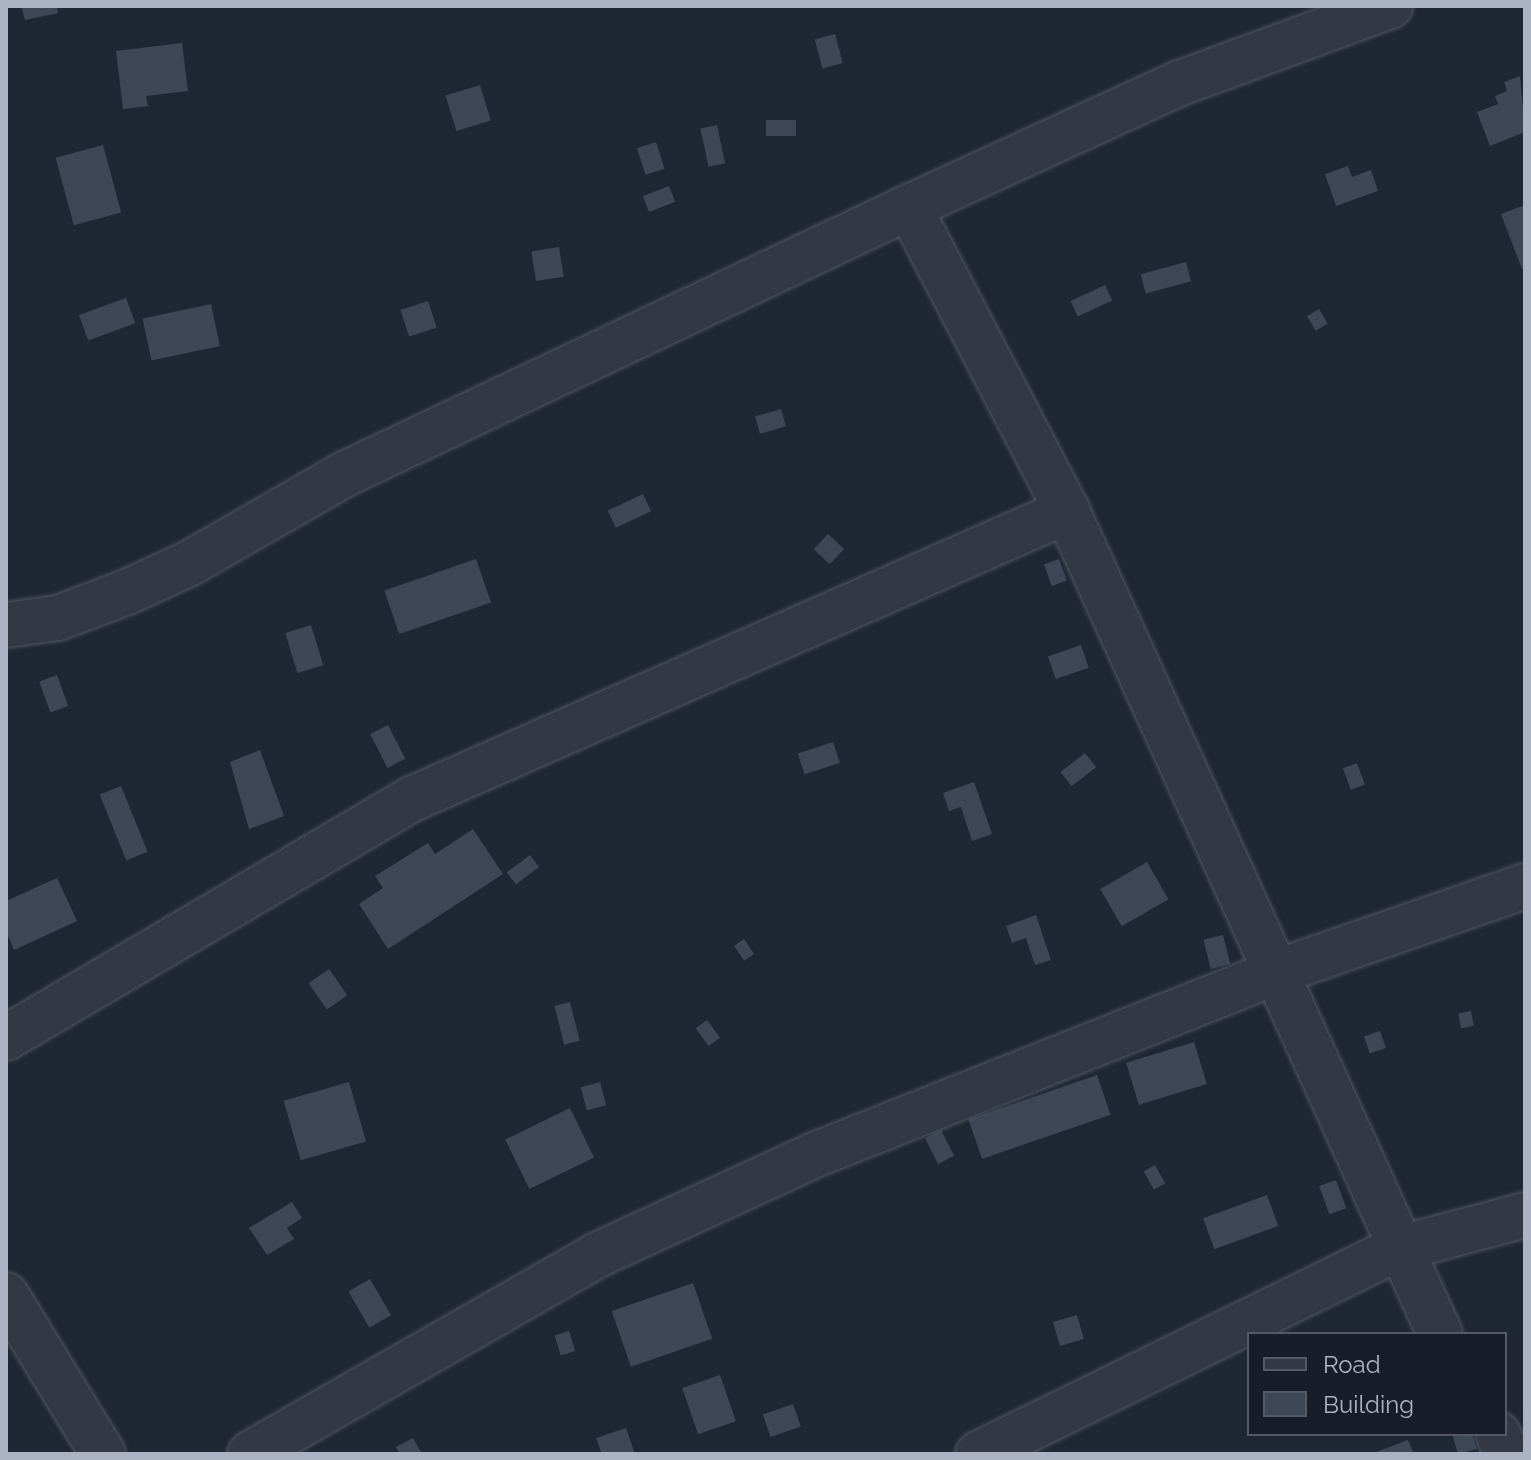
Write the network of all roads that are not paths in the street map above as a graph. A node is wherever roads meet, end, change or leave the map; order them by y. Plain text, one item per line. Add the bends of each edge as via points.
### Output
1 (1390, 6) edge
2 (909, 207) junction
3 (1067, 511) junction
4 (6, 625) edge
5 (1525, 886) edge
6 (1274, 973) junction
7 (6, 1038) edge
8 (1525, 1215) edge
9 (1397, 1249) junction
10 (6, 1295) edge
11 (1439, 1332) edge
12 (103, 1454) edge
13 (250, 1454) edge
14 (978, 1454) edge

1 - 2 street via 1180,83
2 - 3 street
2 - 4 street via 345,474 165,575 58,618
3 - 6 street
3 - 7 street via 412,799
5 - 6 street
6 - 9 street
6 - 13 street via 817,1154 597,1255
8 - 9 street
9 - 11 street
9 - 14 street
10 - 12 street

